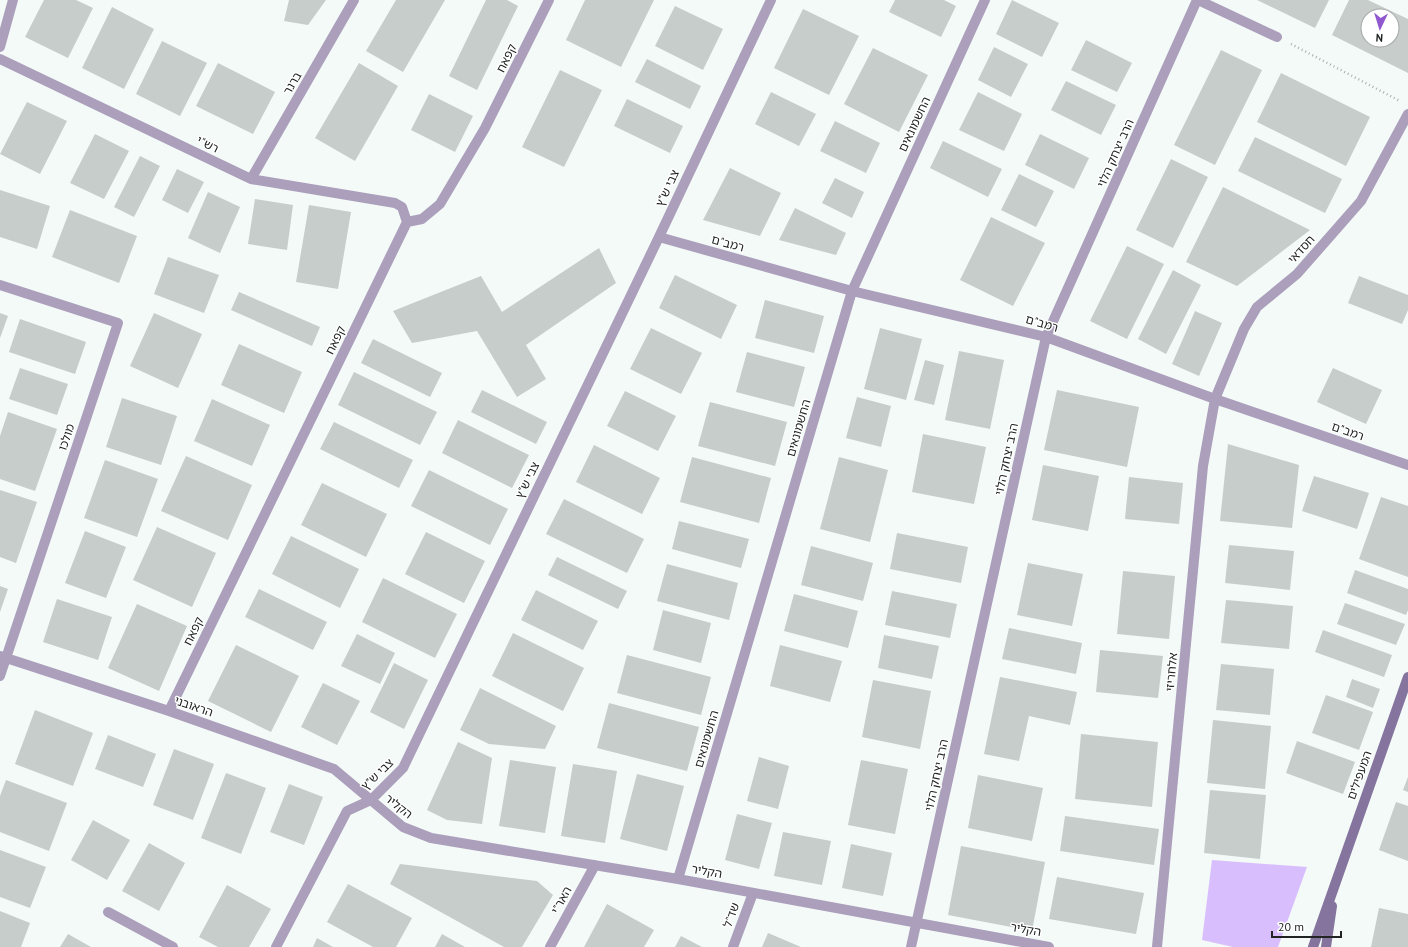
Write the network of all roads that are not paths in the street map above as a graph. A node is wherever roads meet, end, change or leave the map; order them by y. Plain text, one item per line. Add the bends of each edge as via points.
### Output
1 (13, 0) edge
2 (354, 0) edge
3 (549, 0) edge
4 (771, 0) edge
5 (985, 0) edge
6 (1197, 0) edge
7 (1277, 37) road end
8 (0, 47) edge
9 (0, 59) edge
10 (1408, 114) edge
11 (252, 179) junction
12 (407, 222) junction
13 (659, 237) junction
14 (0, 285) edge
15 (852, 290) junction
16 (1046, 337) junction
17 (1215, 399) junction
18 (1408, 465) edge
19 (3, 657) edge
20 (0, 676) edge
21 (1408, 677) edge
22 (169, 711) junction
23 (371, 800) junction
24 (595, 865) junction
25 (678, 879) junction
26 (1335, 882) junction
27 (753, 893) junction
28 (108, 912) dead end
29 (916, 922) junction
30 (173, 947) edge
31 (276, 947) edge
32 (550, 947) edge
33 (733, 947) edge
34 (911, 947) edge
35 (1049, 947) edge
36 (1158, 947) edge
37 (1313, 947) edge
38 (1326, 947) edge

1 - 8 street
2 - 11 street, ברנר
3 - 12 street, קפאח via 485,128 440,204 422,219
4 - 13 street, צבי ש"ץ
5 - 15 street, החשמונאים
6 - 7 street
6 - 16 street, הרב יצחק הלוי
9 - 11 street, רש"י
10 - 17 street, חסדאי via 1361,201 1297,274 1257,307 1244,329
11 - 12 street, רש"י via 395,203 402,208
12 - 22 street, קפאח
13 - 15 street, רמב"ם
13 - 23 street, צבי ש"ץ via 403,768
14 - 19 street, מולכו via 118,323
15 - 16 street, רמב"ם
15 - 25 street, החשמונאים
16 - 17 street, רמב"ם
16 - 29 street, הרב יצחק הלוי
17 - 18 street, רמב"ם
17 - 36 street, אלחריזי via 1203,466
19 - 20 street, מולכו
19 - 22 street, הראובני
21 - 26 street, המעפילים
22 - 23 street, הראובני via 334,769
23 - 24 street, הקליר via 403,827 431,838
23 - 31 street, צבי ש"ץ via 347,812
24 - 25 street, הקליר
24 - 32 street, האר"י
25 - 27 street, הקליר
26 - 37 street, המעפילים
26 - 38 street, המעפילים
27 - 29 street, הקליר
27 - 33 street, שד"ל
28 - 30 street
29 - 34 street, הרב יצחק הלוי
29 - 35 street, הקליר

